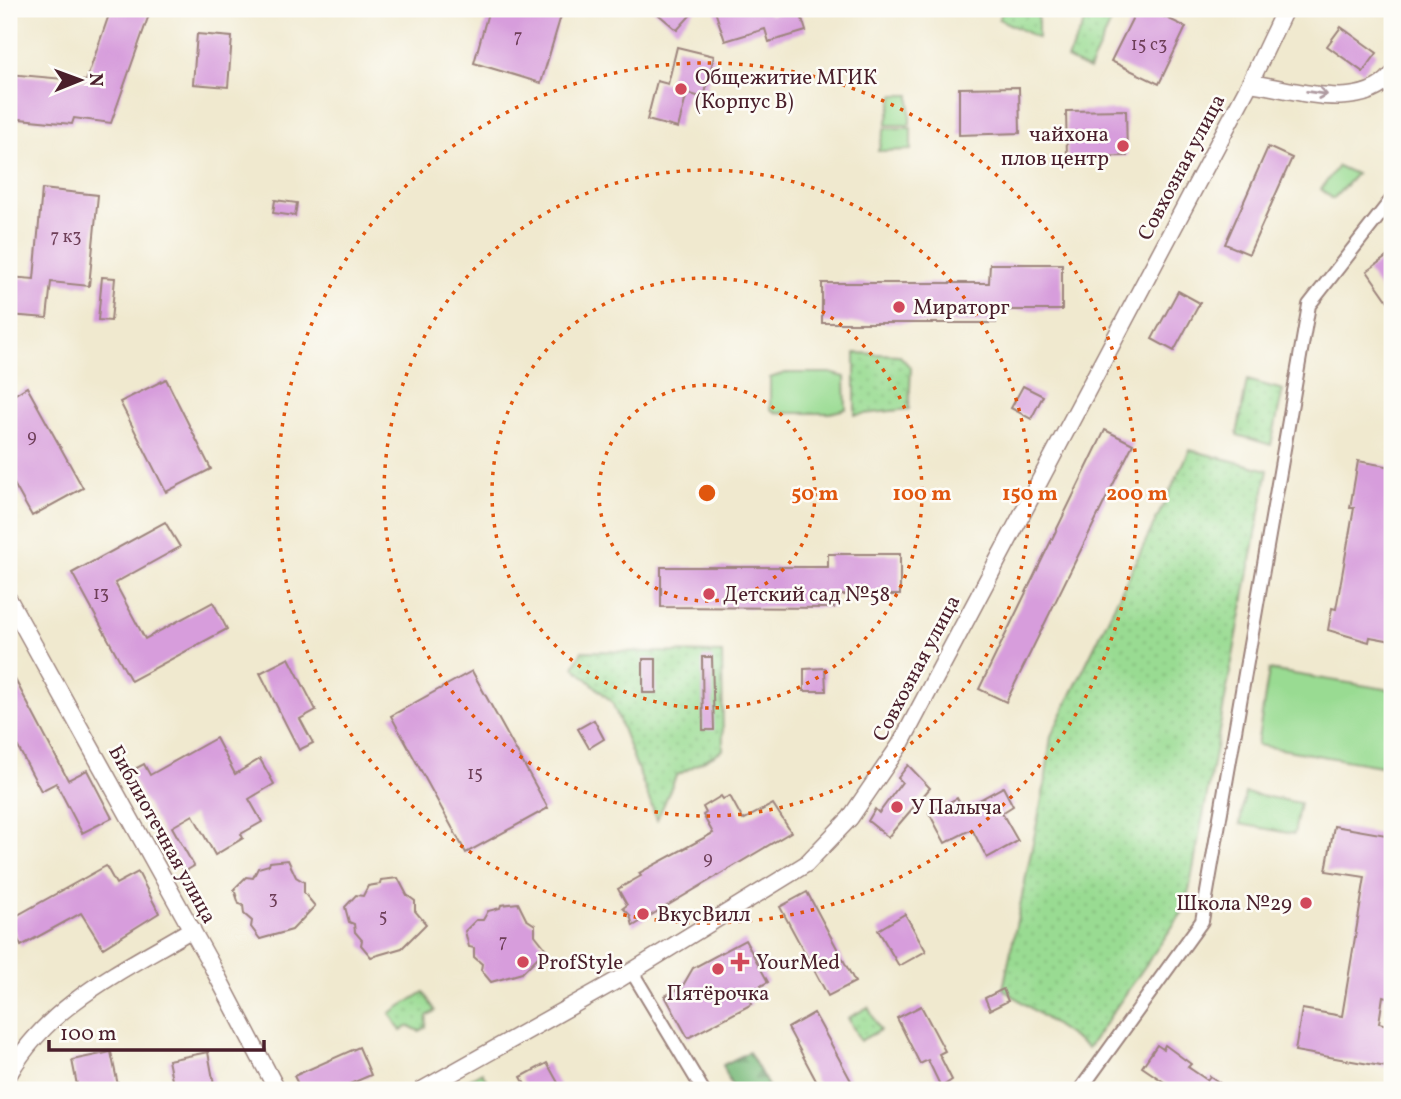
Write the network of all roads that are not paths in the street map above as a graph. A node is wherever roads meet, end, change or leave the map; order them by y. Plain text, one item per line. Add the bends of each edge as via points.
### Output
1 (1285, 9) edge
2 (1392, 75) edge
3 (1250, 83) junction
4 (1392, 199) edge
5 (9, 600) edge
6 (192, 929) junction
7 (632, 972) junction
8 (9, 1074) edge
9 (277, 1090) edge
10 (422, 1090) edge
11 (703, 1090) edge
12 (1080, 1090) edge

1 - 3 street, Совхозная улица
3 -> 2 street, Совхозная улица via 1353,97 1370,93
3 - 7 street, Совхозная улица via 885,771 833,838 806,864
4 - 12 street via 1310,305 1202,921
5 - 6 street, Библиотечная улица
6 - 8 street via 75,999 23,1049
6 - 9 street, Библиотечная улица
7 - 10 street, Совхозная улица
7 - 11 street

